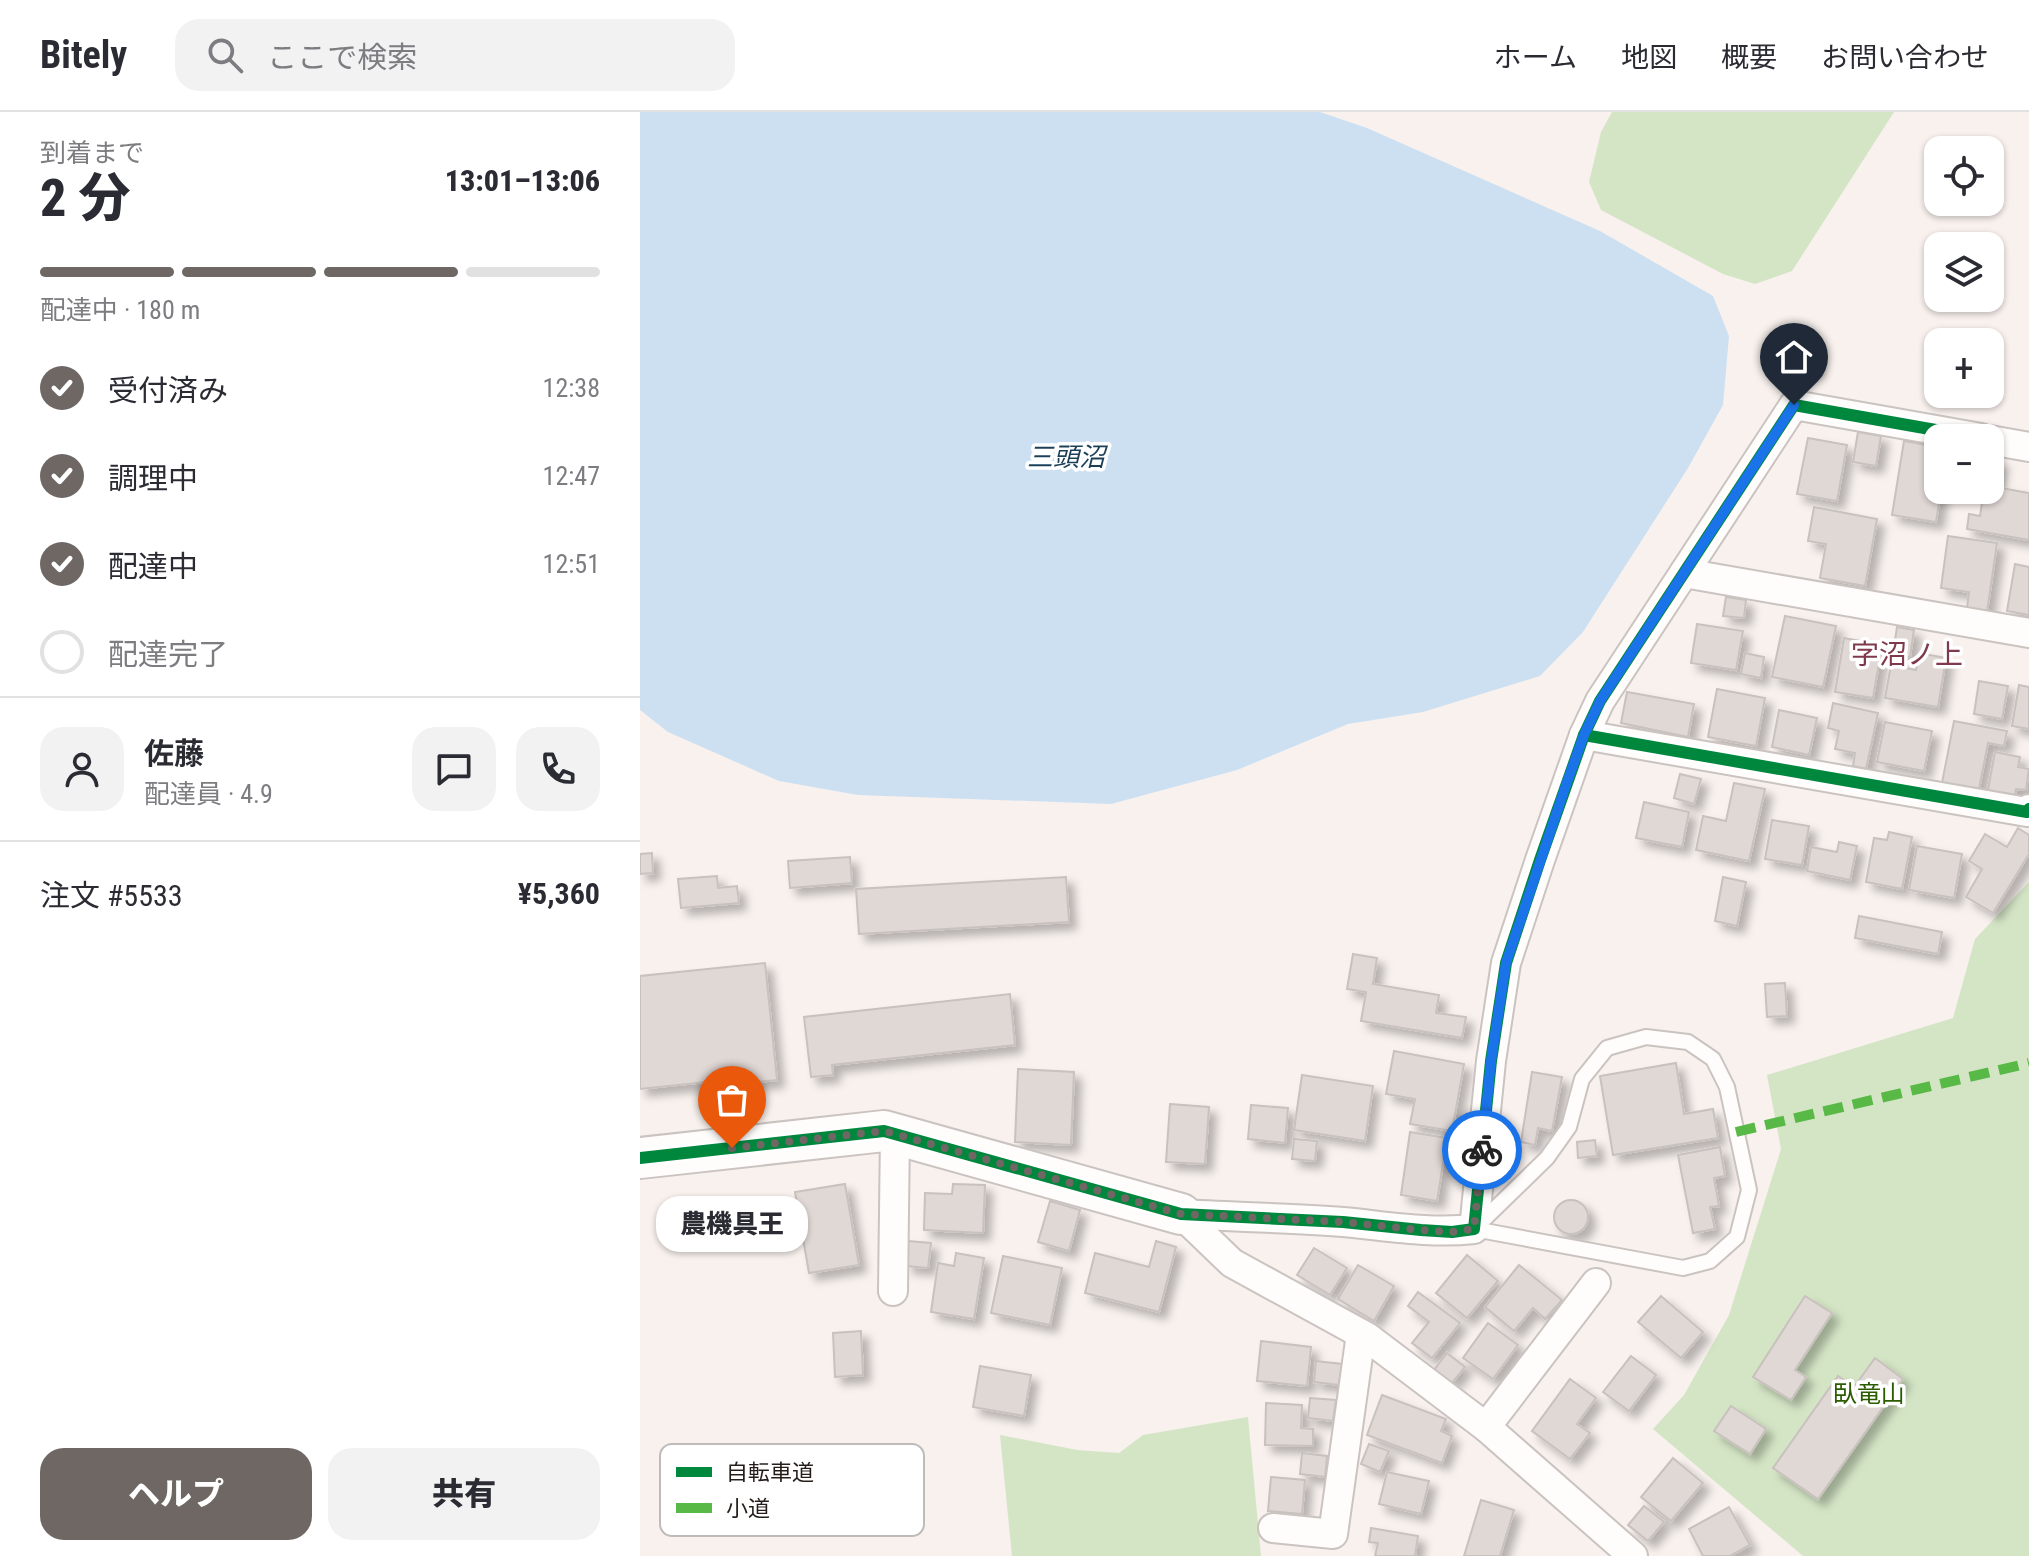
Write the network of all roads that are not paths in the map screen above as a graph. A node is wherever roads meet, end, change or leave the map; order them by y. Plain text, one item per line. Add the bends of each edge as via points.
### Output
1 (1924, 428) edge
2 (2004, 443) edge
3 (2029, 447) edge
4 (1684, 573) junction
5 (2029, 633) edge
6 (1584, 735) junction
7 (2029, 809) edge
8 (895, 1133) junction
9 (640, 1158) edge
10 (1181, 1214) junction
11 (1474, 1229) junction
12 (1596, 1283) dead end
13 (893, 1291) dead end
14 (1361, 1334) junction
15 (1486, 1427) junction
16 (1273, 1528) dead end
17 (1633, 1556) edge

1 - 4 street via 1794,405
2 - 3 street
4 - 5 street
4 - 6 street via 1600,701
6 - 7 street
6 - 11 street via 1506,963
8 - 9 street
8 - 10 street
8 - 13 street
10 - 11 street via 1452,1232
10 - 14 street via 1232,1263
11 - 11 lane via 1683,1268 1710,1261 1737,1237 1749,1190 1727,1087 1713,1059 1688,1042 1646,1037 1607,1048 1582,1079 1569,1127 1547,1158
12 - 15 street
14 - 15 street
14 - 16 street via 1333,1534
15 - 17 street

